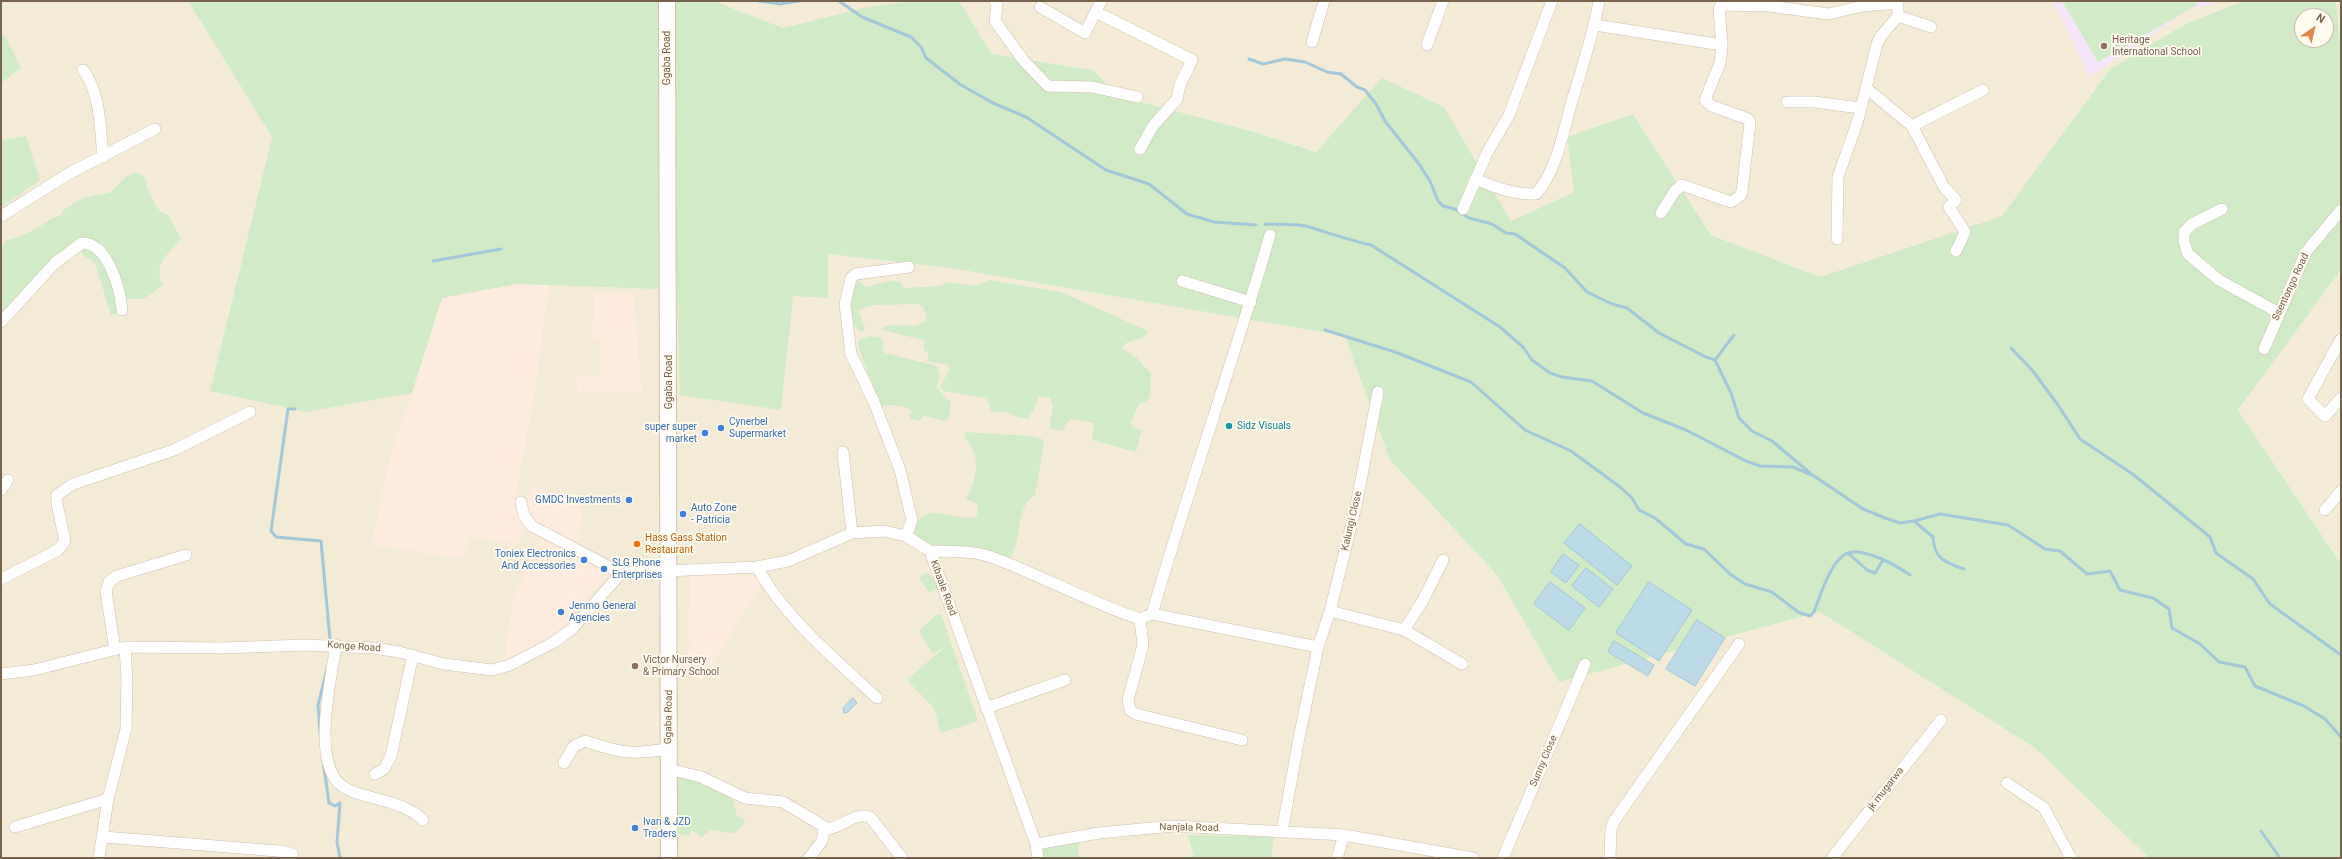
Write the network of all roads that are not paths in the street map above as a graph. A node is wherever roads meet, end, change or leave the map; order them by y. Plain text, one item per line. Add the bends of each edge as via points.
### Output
1 (667, 1) edge
2 (995, 1) edge
3 (1101, 1) edge
4 (1324, 1) edge
5 (1443, 1) edge
6 (1552, 1) edge
7 (1599, 1) edge
8 (1898, 2) edge
9 (1769, 3) edge
10 (1040, 7) dead end
11 (1096, 12) junction
12 (1898, 16) junction
13 (1595, 25) junction
14 (1932, 27) dead end
15 (1312, 42) dead end
16 (1426, 45) dead end
17 (1722, 45) junction
18 (83, 70) dead end
19 (1866, 88) junction
20 (1983, 90) dead end
21 (1137, 97) dead end
22 (1787, 102) dead end
23 (1860, 108) junction
24 (1912, 126) junction
25 (155, 129) dead end
26 (1140, 149) dead end
27 (103, 157) junction
28 (1475, 179) junction
29 (1463, 209) dead end
30 (2222, 209) dead end
31 (2341, 210) edge
32 (1661, 213) dead end
33 (1, 216) edge
34 (1270, 235) dead end
35 (1837, 240) dead end
36 (1956, 251) dead end
37 (909, 267) dead end
38 (1182, 281) dead end
39 (1251, 302) junction
40 (122, 310) dead end
41 (2279, 313) junction
42 (1, 322) edge
43 (2341, 339) edge
44 (2264, 349) dead end
45 (1378, 392) dead end
46 (2341, 398) edge
47 (250, 412) dead end
48 (843, 452) dead end
49 (8, 480) dead end
50 (1, 490) edge
51 (2341, 491) edge
52 (521, 502) dead end
53 (2325, 510) dead end
54 (852, 533) junction
55 (906, 536) junction
56 (930, 552) junction
57 (186, 555) dead end
58 (1443, 560) dead end
59 (757, 567) junction
60 (670, 570) junction
61 (621, 573) junction
62 (1, 579) edge
63 (1330, 611) junction
64 (1152, 614) junction
65 (1140, 619) junction
66 (1404, 630) junction
67 (1739, 644) dead end
68 (336, 645) junction
69 (1318, 647) junction
70 (120, 648) junction
71 (413, 655) junction
72 (1462, 664) dead end
73 (1585, 664) dead end
74 (1, 674) edge
75 (1065, 680) dead end
76 (877, 698) dead end
77 (986, 708) junction
78 (1941, 720) dead end
79 (1242, 740) dead end
80 (668, 749) junction
81 (564, 763) dead end
82 (669, 769) junction
83 (375, 774) dead end
84 (2007, 784) dead end
85 (108, 799) junction
86 (423, 820) dead end
87 (15, 827) dead end
88 (829, 828) junction
89 (1282, 832) junction
90 (1344, 835) junction
91 (104, 837) junction
92 (1036, 844) junction
93 (99, 858) edge
94 (292, 858) edge
95 (670, 858) edge
96 (809, 858) edge
97 (902, 858) edge
98 (1038, 858) edge
99 (1337, 858) edge
100 (1472, 858) edge
101 (1503, 858) edge
102 (1610, 858) edge
103 (1832, 858) edge
104 (2071, 858) edge

1 - 60 main road, Ggaba Road
2 - 21 street via 995,20 1024,61 1048,86 1092,87
3 - 11 street
4 - 15 street
5 - 16 street
6 - 28 street via 1509,115
7 - 13 street
8 - 9 street via 1828,14
8 - 12 street
9 - 17 street via 1721,5 1719,9
10 - 11 street via 1085,33
11 - 26 street via 1192,60 1180,85 1177,100 1153,126
12 - 14 street
12 - 19 street via 1880,36
13 - 17 street
13 - 28 street via 1545,184 1536,194 1528,194 1501,190
17 - 32 street via 1720,63 1705,100 1712,106 1748,119 1750,123 1742,191 1740,196 1731,202 1682,185
18 - 27 street via 92,81 97,102
19 - 23 street
19 - 24 street
20 - 24 street
22 - 23 street via 1815,102
23 - 35 street via 1848,153 1838,177
24 - 36 street via 1944,187 1956,200 1948,207 1965,232
25 - 27 street
27 - 33 street via 68,174
28 - 29 street
30 - 41 street via 2192,224 2184,232 2188,254 2219,280
31 - 41 street, Ssentongo Road via 2306,252
34 - 39 street
37 - 55 street via 856,274 851,278 845,304 851,354 874,402 909,500 912,520
38 - 39 street
39 - 64 street via 1179,521
40 - 42 street via 108,260 95,247 82,243 55,263
41 - 44 street, Ssentongo Road
43 - 46 street via 2308,399 2325,416
45 - 63 street, Kalungi Close via 1356,506
47 - 62 street via 174,450 73,484 57,495 56,504 65,541 62,546
48 - 54 street
49 - 50 street
51 - 53 street
52 - 61 street via 524,516 536,528
54 - 55 street, Kibaale Road via 884,531
54 - 59 street, Kibaale Road via 788,561
55 - 56 street, Kibaale Road
56 - 65 street via 974,553 993,558 1088,600
56 - 77 street, Kibaale Road
57 - 70 street via 117,576 109,582 106,591
58 - 66 street via 1422,602
59 - 60 street, Kibaale Road
59 - 76 street via 791,613 827,652
60 - 61 street
60 - 80 main road, Ggaba Road
61 - 71 street, Konge Road via 572,630 510,665 483,670 444,664
63 - 66 street
63 - 69 street, Kalungi Close
64 - 65 street
64 - 69 street
65 - 79 street via 1143,645 1128,700 1130,710 1136,714
66 - 72 street
67 - 102 street via 1614,821 1611,829
68 - 70 street, Konge Road
68 - 71 street, Konge Road
68 - 86 street via 325,715 327,757 333,775 336,781 349,790 405,808
69 - 89 street, Kalungi Close via 1298,738
70 - 74 street, Konge Road via 34,670
70 - 85 street via 127,679 126,729
71 - 83 street via 390,756 384,769
73 - 101 street, Sunny Close
75 - 77 street
77 - 92 street, Kibaale Road
78 - 103 street, jk mugarwa
80 - 81 street via 629,753 609,750 585,741 574,746
80 - 82 main road, Ggaba Road
82 - 88 street via 701,777 745,798 783,802
82 - 95 main road, Ggaba Road
84 - 104 street via 2044,808
85 - 87 street
85 - 91 street
88 - 96 street
88 - 97 street via 857,816 870,817
89 - 90 street, Nanjala Road
89 - 92 street, Nanjala Road via 1173,826 1064,838
90 - 99 street
90 - 100 street, Nanjala Road
91 - 93 street
91 - 94 street via 278,851 292,854
92 - 98 street, Kibaale Road

